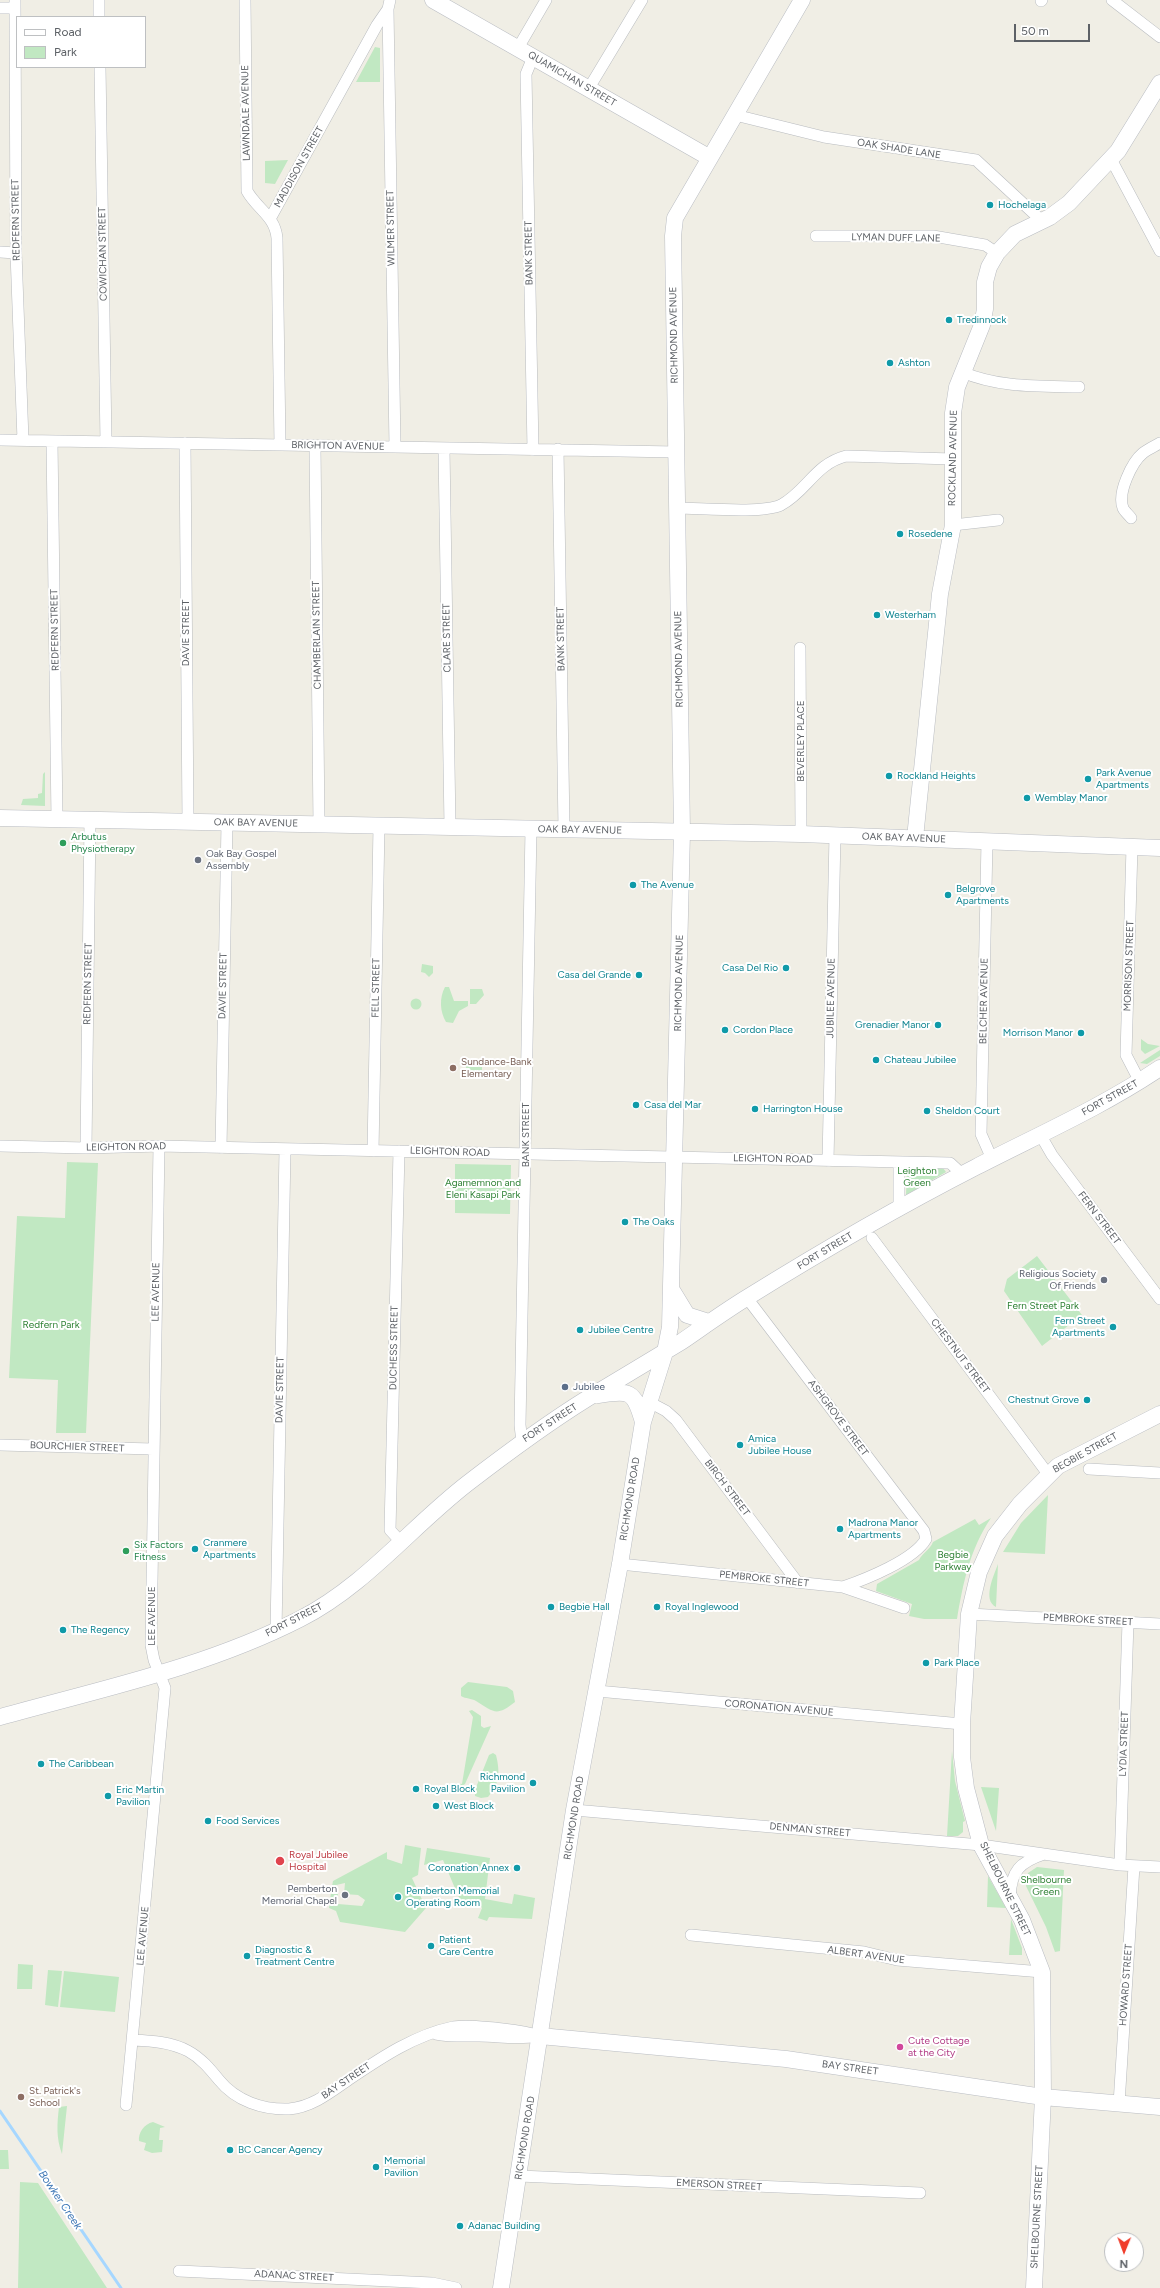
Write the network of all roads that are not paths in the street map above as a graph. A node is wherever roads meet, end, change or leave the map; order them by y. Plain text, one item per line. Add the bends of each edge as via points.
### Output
1 (99, 0) edge
2 (245, 0) edge
3 (433, 0) edge
4 (546, 0) edge
5 (642, 0) edge
6 (802, 0) edge
7 (1112, 0) edge
8 (15, 4) edge
9 (389, 5) edge
10 (0, 8) edge
11 (99, 16) edge
12 (1160, 37) edge
13 (518, 48) junction
14 (533, 57) junction
15 (100, 68) edge
16 (1160, 83) edge
17 (589, 88) junction
18 (735, 115) junction
19 (710, 158) junction
20 (1111, 159) junction
21 (271, 217) junction
22 (1042, 221) junction
23 (816, 236) dead end
24 (1160, 251) edge
25 (0, 252) edge
26 (16, 253) junction
27 (997, 253) junction
28 (962, 372) junction
29 (1079, 387) dead end
30 (0, 440) edge
31 (23, 440) junction
32 (52, 441) junction
33 (106, 442) junction
34 (185, 443) junction
35 (1160, 443) edge
36 (280, 445) junction
37 (315, 446) junction
38 (395, 447) junction
39 (444, 449) junction
40 (558, 449) junction
41 (533, 450) junction
42 (676, 452) junction
43 (953, 459) junction
44 (677, 508) junction
45 (1131, 518) dead end
46 (998, 520) dead end
47 (953, 525) junction
48 (800, 648) dead end
49 (0, 818) edge
50 (57, 820) junction
51 (90, 820) junction
52 (188, 822) junction
53 (227, 823) junction
54 (319, 825) junction
55 (379, 826) junction
56 (450, 827) junction
57 (531, 829) junction
58 (564, 829) junction
59 (682, 832) junction
60 (801, 834) junction
61 (835, 835) junction
62 (915, 838) junction
63 (987, 841) junction
64 (1132, 847) junction
65 (1160, 848) edge
66 (1160, 1068) edge
67 (1140, 1082) junction
68 (1041, 1136) junction
69 (0, 1146) edge
70 (159, 1146) junction
71 (86, 1148) junction
72 (221, 1148) junction
73 (285, 1150) junction
74 (373, 1151) junction
75 (399, 1151) junction
76 (524, 1154) junction
77 (675, 1157) junction
78 (992, 1159) junction
79 (828, 1160) junction
80 (899, 1163) junction
81 (962, 1174) junction
82 (899, 1208) junction
83 (872, 1238) dead end
84 (672, 1290) junction
85 (747, 1298) junction
86 (1160, 1299) edge
87 (709, 1322) junction
88 (665, 1352) junction
89 (590, 1396) junction
90 (649, 1402) junction
91 (1160, 1414) edge
92 (643, 1422) junction
93 (522, 1442) junction
94 (0, 1445) edge
95 (154, 1449) junction
96 (1089, 1469) dead end
97 (1160, 1473) edge
98 (1048, 1474) junction
99 (1020, 1504) joint
100 (401, 1542) junction
101 (620, 1564) junction
102 (798, 1583) junction
103 (843, 1587) junction
104 (904, 1608) dead end
105 (969, 1614) junction
106 (1128, 1622) junction
107 (1160, 1624) edge
108 (276, 1631) junction
109 (160, 1673) junction
110 (597, 1691) junction
111 (0, 1717) edge
112 (962, 1724) junction
113 (574, 1810) junction
114 (982, 1845) junction
115 (1045, 1854) junction
116 (1120, 1865) junction
117 (1134, 1866) junction
118 (1160, 1868) edge
119 (1010, 1898) junction
120 (691, 1935) dead end
121 (1042, 1972) junction
122 (540, 2036) junction
123 (133, 2040) junction
124 (1044, 2097) junction
125 (1119, 2104) junction
126 (126, 2105) dead end
127 (1160, 2107) edge
128 (519, 2176) junction
129 (920, 2193) dead end
130 (179, 2271) dead end
131 (456, 2288) edge
132 (501, 2288) edge
133 (1034, 2288) edge

1 - 11 street
2 - 21 street, LAWNDALE AVENUE via 247,191 252,200
3 - 13 main road, QUAMICHAN STREET
4 - 13 street
5 - 17 street
6 - 18 main road, RICHMOND AVENUE
7 - 12 street
8 - 10 street
8 - 26 street, REDFERN STREET
9 - 21 street, MADDISON STREET
9 - 38 street, WILMER STREET
13 - 14 main road, QUAMICHAN STREET
14 - 17 main road, QUAMICHAN STREET
14 - 41 street, BANK STREET via 526,74
15 - 33 street, COWICHAN STREET
16 - 20 main road, ROCKLAND AVENUE via 1126,142
17 - 19 main road, QUAMICHAN STREET
18 - 19 main road, RICHMOND AVENUE
18 - 22 street, OAK SHADE LANE via 824,137 976,160
19 - 42 main road, RICHMOND AVENUE via 676,218 673,236
20 - 22 main road, ROCKLAND AVENUE via 1069,203
20 - 24 street
21 - 36 street, MADDISON STREET via 277,238
22 - 27 main road, ROCKLAND AVENUE via 1015,234
23 - 27 street, LYMAN DUFF LANE via 933,236 985,244
25 - 26 street
26 - 31 street, REDFERN STREET
27 - 28 main road, ROCKLAND AVENUE via 989,267 985,282 982,325
28 - 29 street via 983,381 1006,385
28 - 43 main road, ROCKLAND AVENUE via 952,413
30 - 31 street, BRIGHTON AVENUE
31 - 32 street, BRIGHTON AVENUE
32 - 33 street, BRIGHTON AVENUE
32 - 50 street, REDFERN STREET
33 - 34 street, BRIGHTON AVENUE
34 - 36 street, BRIGHTON AVENUE
34 - 52 street, DAVIE STREET
35 - 45 street via 1143,453 1127,478 1122,496 1123,508
36 - 37 street, BRIGHTON AVENUE
37 - 38 street, BRIGHTON AVENUE
37 - 54 street, CHAMBERLAIN STREET
38 - 39 street, BRIGHTON AVENUE
39 - 41 street, BRIGHTON AVENUE
39 - 56 street, CLARE STREET
40 - 41 street, BRIGHTON AVENUE
40 - 42 street, BRIGHTON AVENUE
40 - 58 street, BANK STREET
42 - 44 main road, RICHMOND AVENUE
43 - 44 street via 846,456 832,460 821,468 794,496 780,505 762,509
43 - 47 main road, ROCKLAND AVENUE
44 - 59 main road, RICHMOND AVENUE
46 - 47 street
47 - 62 main road, ROCKLAND AVENUE via 940,594
48 - 60 street, BEVERLEY PLACE
49 - 50 main road, OAK BAY AVENUE
50 - 51 main road, OAK BAY AVENUE
51 - 52 main road, OAK BAY AVENUE
51 - 71 street, REDFERN STREET
52 - 53 main road, OAK BAY AVENUE
53 - 54 main road, OAK BAY AVENUE
53 - 72 street, DAVIE STREET
54 - 55 main road, OAK BAY AVENUE
55 - 56 main road, OAK BAY AVENUE
55 - 74 street, FELL STREET
56 - 57 main road, OAK BAY AVENUE
57 - 58 main road, OAK BAY AVENUE
57 - 76 street, BANK STREET
58 - 59 main road, OAK BAY AVENUE
59 - 60 main road, OAK BAY AVENUE
59 - 77 main road, RICHMOND AVENUE
60 - 61 main road, OAK BAY AVENUE
61 - 62 main road, OAK BAY AVENUE
61 - 79 street, JUBILEE AVENUE
62 - 63 main road, OAK BAY AVENUE
63 - 64 main road, OAK BAY AVENUE
63 - 78 street, BELCHER AVENUE via 981,1134
64 - 65 main road, OAK BAY AVENUE
64 - 67 street, MORRISON STREET via 1126,1055
66 - 67 main road, FORT STREET
67 - 68 main road, FORT STREET
68 - 78 main road, FORT STREET
68 - 86 street, FERN STREET via 1052,1155
69 - 71 street, LEIGHTON ROAD
70 - 71 street, LEIGHTON ROAD
70 - 72 street, LEIGHTON ROAD
70 - 95 street, LEE AVENUE
72 - 73 street, LEIGHTON ROAD
73 - 74 street, LEIGHTON ROAD
73 - 108 street, DAVIE STREET
74 - 75 street, LEIGHTON ROAD
75 - 76 street, LEIGHTON ROAD
75 - 100 street, DUCHESS STREET via 390,1530
76 - 77 street, LEIGHTON ROAD
76 - 93 street, BANK STREET via 520,1425
77 - 79 street, LEIGHTON ROAD
77 - 84 main road, RICHMOND AVENUE
78 - 81 main road, FORT STREET
79 - 80 street, LEIGHTON ROAD
80 - 81 street, LEIGHTON ROAD via 950,1164
80 - 82 street
81 - 82 main road, FORT STREET
82 - 85 main road, FORT STREET
83 - 98 street, CHESTNUT STREET
84 - 87 main road via 687,1315
84 - 88 main road, RICHMOND AVENUE via 670,1327
85 - 87 main road, FORT STREET
85 - 103 street, ASHGROVE STREET via 924,1531 926,1539 921,1549 871,1577
87 - 88 main road, FORT STREET
88 - 89 main road, FORT STREET
88 - 90 main road, RICHMOND ROAD
89 - 92 main road via 626,1392 633,1396 638,1404
89 - 93 main road, FORT STREET
90 - 92 main road, RICHMOND ROAD
90 - 102 street, BIRCH STREET via 676,1420
91 - 98 main road, BEGBIE STREET via 1058,1466
92 - 101 main road, RICHMOND ROAD
93 - 100 main road, FORT STREET via 452,1496
94 - 95 street, BOURCHIER STREET
95 - 109 street, LEE AVENUE via 151,1645
96 - 97 street
98 - 99 main road, BEGBIE STREET
99 - 105 main road, SHELBOURNE STREET via 995,1536 979,1572
100 - 108 main road, FORT STREET via 346,1590
101 - 102 street, PEMBROKE STREET
101 - 110 main road, RICHMOND ROAD
102 - 103 street, PEMBROKE STREET
103 - 104 street, PEMBROKE STREET
105 - 106 street, PEMBROKE STREET
105 - 112 main road, SHELBOURNE STREET
106 - 107 street, PEMBROKE STREET
106 - 116 street, LYDIA STREET
108 - 109 main road, FORT STREET via 225,1652
109 - 111 main road, FORT STREET
109 - 123 street, LEE AVENUE via 165,1688
110 - 112 street, CORONATION AVENUE
110 - 113 main road, RICHMOND ROAD
112 - 114 main road, SHELBOURNE STREET via 962,1757 966,1788
113 - 114 street, DENMAN STREET
113 - 122 main road, RICHMOND ROAD
114 - 115 street, DENMAN STREET
114 - 119 main road, SHELBOURNE STREET
115 - 116 street, DENMAN STREET
115 - 119 street via 1020,1866 1011,1882
116 - 117 street, DENMAN STREET
117 - 118 street, DENMAN STREET
117 - 125 street, HOWARD STREET
119 - 121 main road, SHELBOURNE STREET via 1022,1920
120 - 121 street, ALBERT AVENUE via 864,1952 897,1960
121 - 124 main road, SHELBOURNE STREET
122 - 123 street, BAY STREET via 519,2040 479,2036 456,2038 431,2034 394,2050 321,2099 301,2107 277,2109 241,2099 220,2082 201,2060 189,2052 161,2042
122 - 124 main road, BAY STREET via 786,2059
122 - 128 main road, RICHMOND ROAD
123 - 126 street, LEE AVENUE
124 - 125 main road, BAY STREET
124 - 133 main road, SHELBOURNE STREET
125 - 127 main road, BAY STREET
128 - 129 street, EMERSON STREET
128 - 132 main road, RICHMOND ROAD
130 - 131 street, ADANAC STREET via 418,2282

